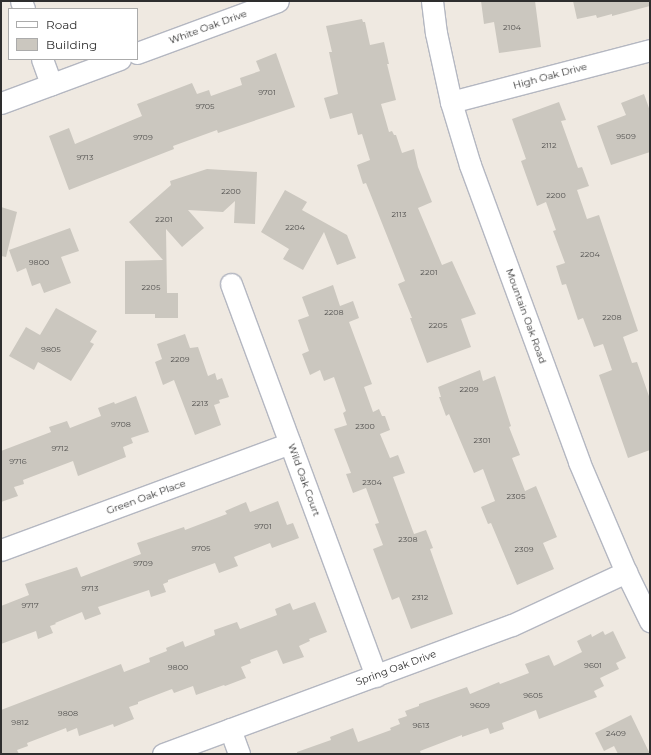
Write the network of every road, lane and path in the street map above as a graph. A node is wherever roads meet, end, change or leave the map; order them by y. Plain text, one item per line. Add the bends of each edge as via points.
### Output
1 (278, 1) edge
2 (432, 1) edge
3 (650, 50) edge
4 (138, 53) edge
5 (42, 60) edge
6 (117, 60) edge
7 (51, 84) junction
8 (451, 102) junction
9 (1, 103) edge
10 (232, 284) dead end
11 (290, 443) junction
12 (1, 550) edge
13 (626, 572) junction
14 (650, 621) edge
15 (376, 676) junction
16 (230, 729) junction
17 (163, 754) edge
18 (239, 754) edge

1 - 4 street, White Oak Drive
2 - 8 street, Mountain Oak Road
3 - 8 street, High Oak Drive
5 - 7 street
6 - 7 street
7 - 9 street
8 - 13 street, Mountain Oak Road via 470,165 579,462
10 - 11 street, Wild Oak Court
11 - 12 street, Green Oak Place
11 - 15 street, Wild Oak Court
13 - 14 street, Mountain Oak Road
13 - 15 street, Spring Oak Drive via 512,625
15 - 16 street, Spring Oak Drive
16 - 17 street, Spring Oak Drive
16 - 18 street

